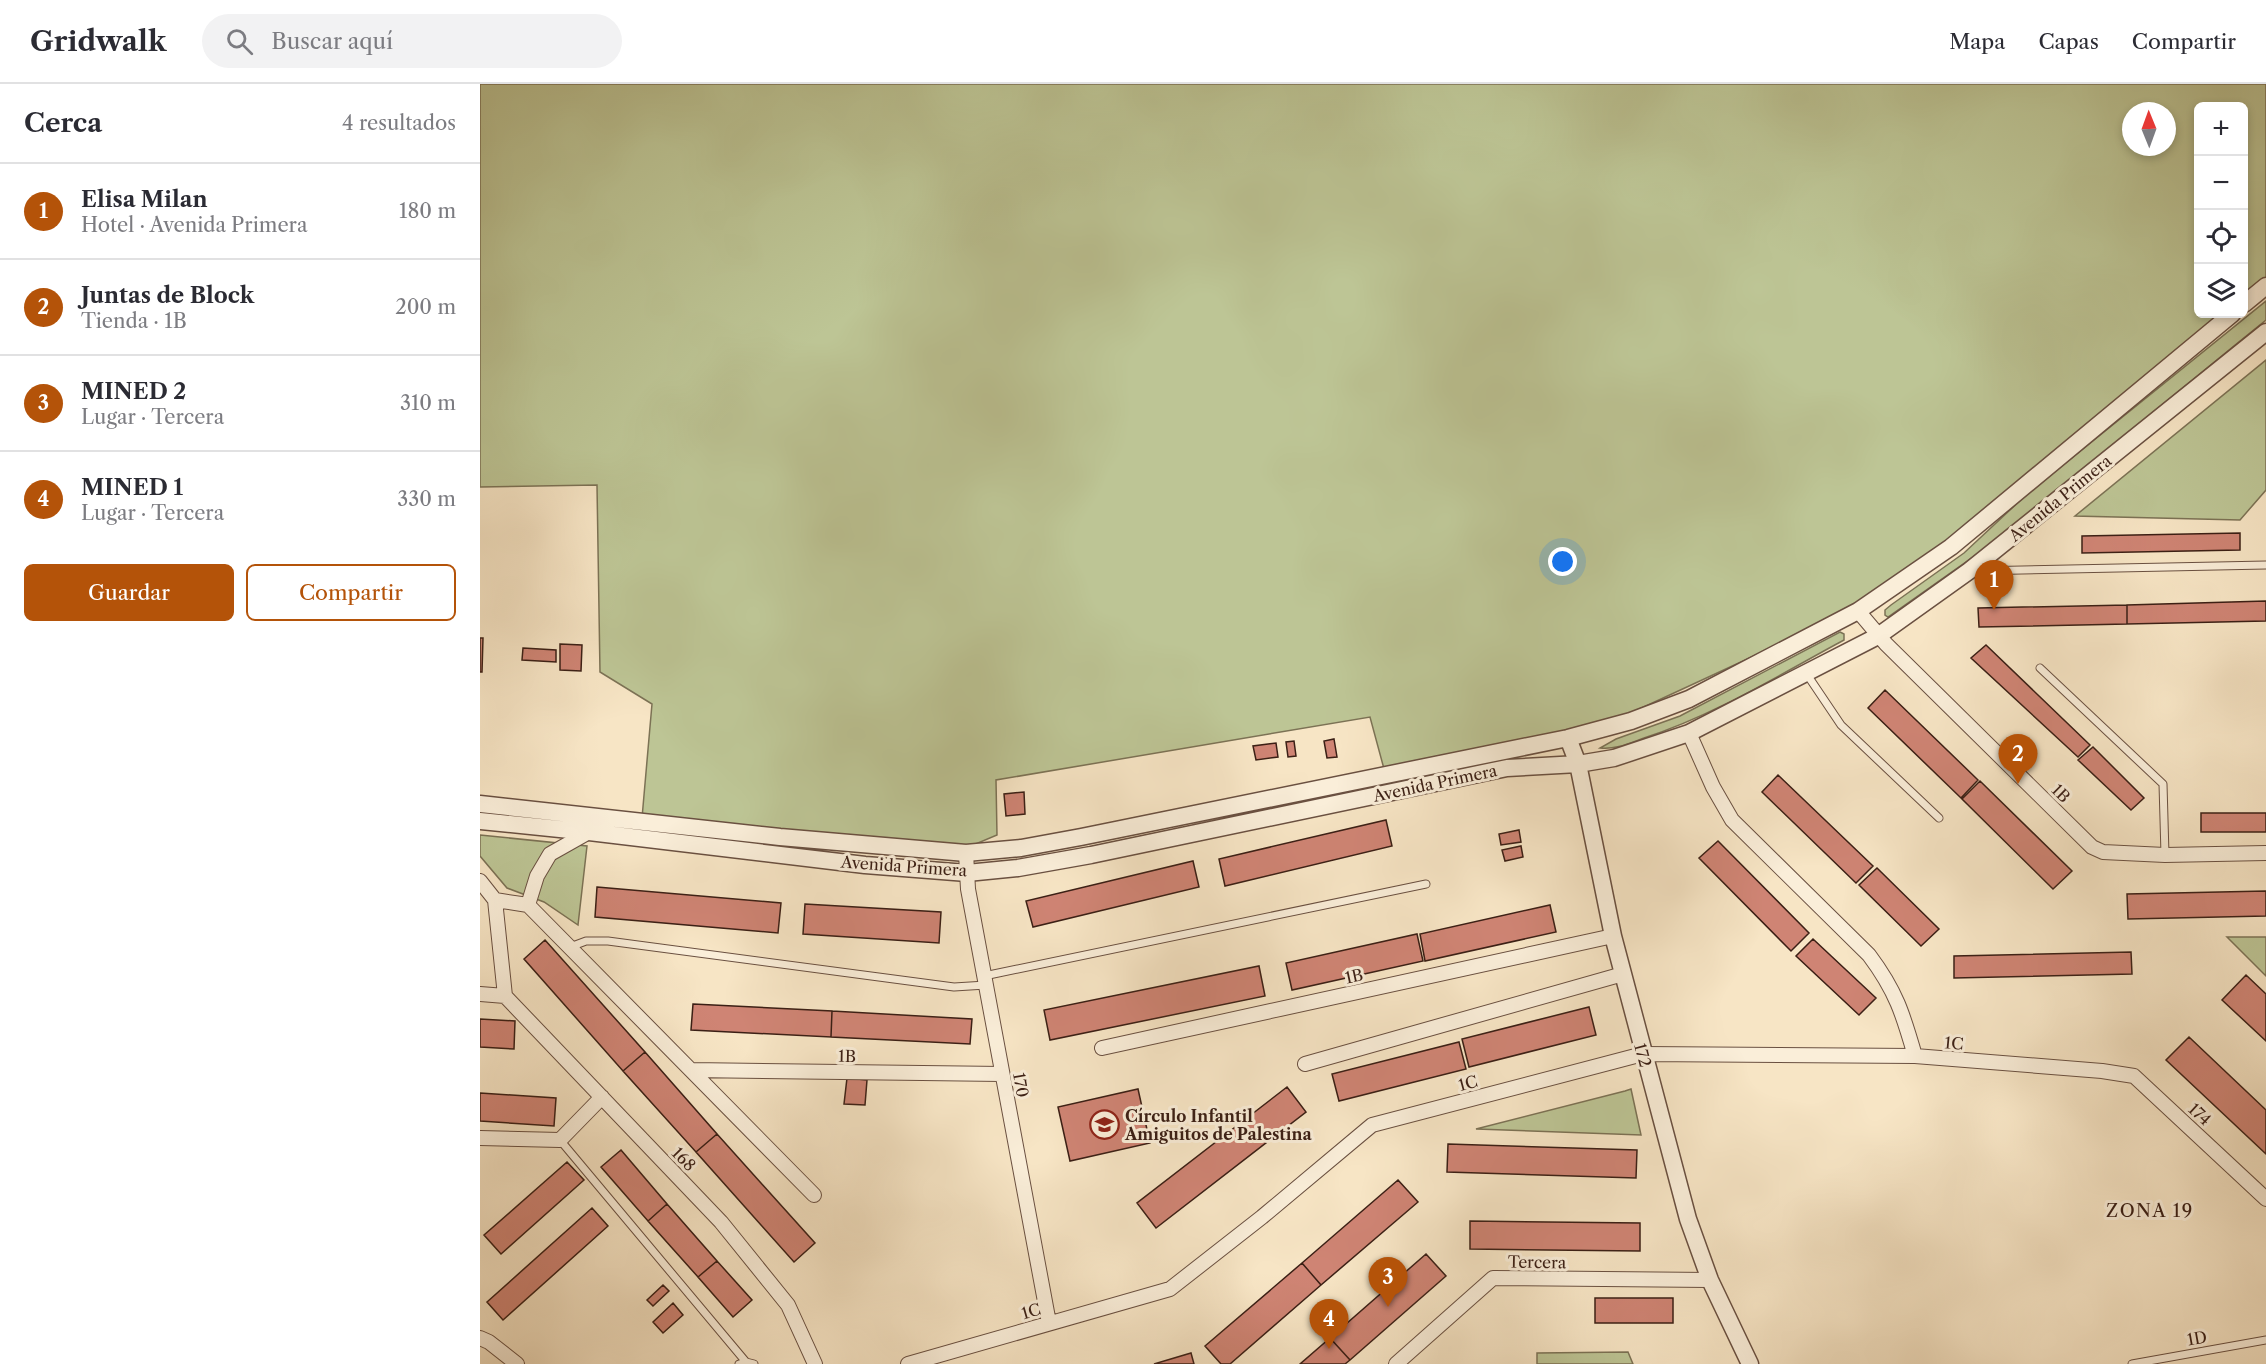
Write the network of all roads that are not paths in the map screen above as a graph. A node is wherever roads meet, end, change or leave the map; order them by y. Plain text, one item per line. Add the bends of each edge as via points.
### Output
1 (2266, 286) edge
2 (2248, 301) edge
3 (2227, 318) edge
4 (2266, 332) edge
5 (2266, 565) edge
6 (1969, 571) junction
7 (1858, 611) junction
8 (1878, 636) junction
9 (2040, 668) dead end
10 (1806, 673) junction
11 (1689, 733) junction
12 (1568, 738) junction
13 (1578, 764) junction
14 (480, 804) edge
15 (1939, 818) dead end
16 (480, 821) edge
17 (590, 832) junction
18 (966, 853) junction
19 (2266, 853) edge
20 (2165, 855) junction
21 (966, 873) junction
22 (480, 881) edge
23 (1426, 884) dead end
24 (495, 900) junction
25 (528, 905) junction
26 (1613, 936) junction
27 (570, 947) junction
28 (1623, 974) junction
29 (985, 980) junction
30 (480, 994) edge
31 (505, 996) junction
32 (1102, 1048) dead end
33 (1643, 1054) junction
34 (1915, 1056) junction
35 (1305, 1064) dead end
36 (691, 1070) junction
37 (2102, 1071) joint
38 (1002, 1074) junction
39 (602, 1097) junction
40 (480, 1138) edge
41 (560, 1140) junction
42 (814, 1195) dead end
43 (2266, 1198) edge
44 (1710, 1280) junction
45 (1048, 1323) junction
46 (480, 1338) edge
47 (2266, 1340) edge
48 (747, 1363) edge
49 (517, 1364) edge
50 (815, 1364) edge
51 (908, 1364) edge
52 (1396, 1364) edge
53 (1750, 1364) edge
54 (2132, 1364) edge

1 - 2 street
3 - 7 street, Avenida Primera via 1951,547
4 - 6 street, Avenida Primera
5 - 6 lane
6 - 8 street, Avenida Primera
7 - 8 street, 1B
7 - 12 street, Avenida Primera via 1689,699 1631,721
8 - 10 street, Avenida Primera
8 - 20 street, 1B via 2092,847 2103,852
9 - 20 lane via 2163,784
10 - 11 street, Avenida Primera
10 - 15 lane via 1841,724
11 - 13 street, Avenida Primera via 1614,758
11 - 34 street via 1732,820 1869,955 1886,979 1900,1006
12 - 13 street, 172
12 - 18 street, Avenida Primera via 1081,837
13 - 21 street, Avenida Primera via 1507,768 1091,855
13 - 26 street, 172
14 - 18 street, Avenida Primera
16 - 17 street, Avenida Primera
17 - 21 street, Avenida Primera
17 - 25 street via 550,854 537,876
18 - 21 street, 170
19 - 20 street, 1B
21 - 29 street, 170
22 - 24 street
23 - 29 lane
24 - 25 street
24 - 31 street
25 - 27 street
26 - 28 street, 172
26 - 32 street, 1B
27 - 29 lane via 586,941 608,941 954,987
27 - 36 street
28 - 33 street, 172
28 - 35 street
29 - 38 street, 170
30 - 31 street
31 - 39 street, 168
33 - 34 street, 1C
33 - 44 street, 172 via 1688,1219
33 - 45 street, 1C via 1372,1125 1170,1289
34 - 37 street, 1C
36 - 38 street, 1B
36 - 42 street
37 - 43 street, 174 via 2134,1076
38 - 45 street, 170
39 - 41 street
39 - 50 street, 168 via 721,1222 788,1305
40 - 41 street
41 - 48 lane
44 - 52 street, Tercera via 1493,1278
44 - 53 street, 172
45 - 51 street, 1C
46 - 49 street
47 - 54 lane, 1D

